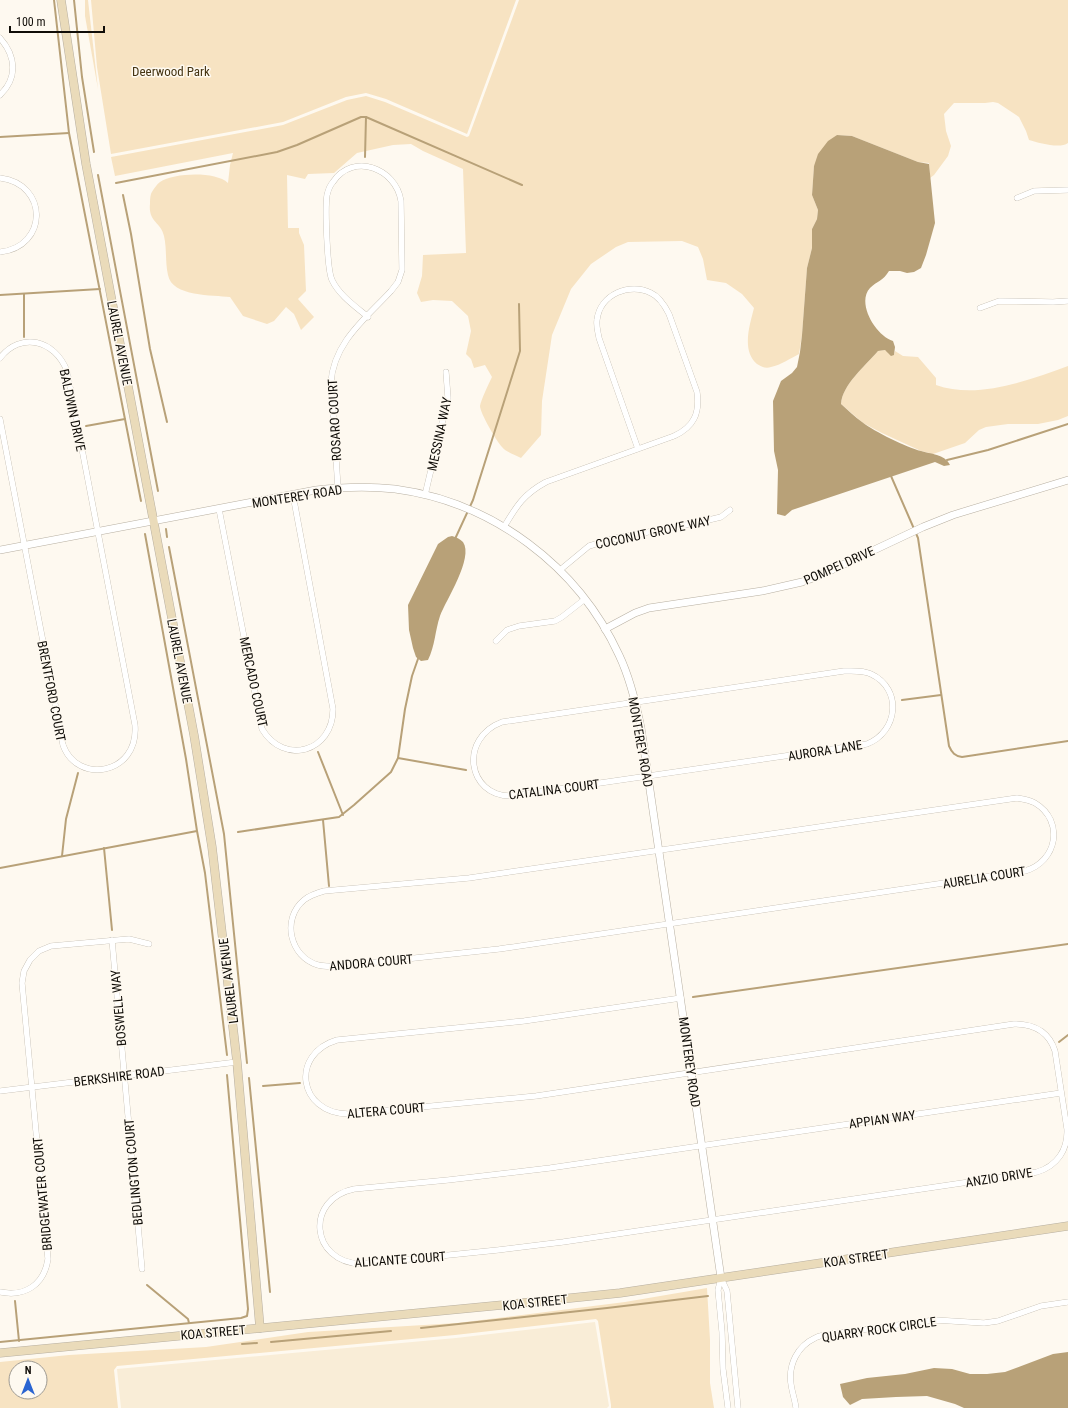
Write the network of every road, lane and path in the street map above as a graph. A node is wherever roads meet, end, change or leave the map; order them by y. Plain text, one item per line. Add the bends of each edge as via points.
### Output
1 (62, 0) edge
2 (0, 38) edge
3 (0, 95) edge
4 (0, 178) edge
5 (1068, 190) edge
6 (1017, 198) dead end
7 (0, 252) edge
8 (1068, 301) edge
9 (980, 308) dead end
10 (368, 317) junction
11 (0, 358) edge
12 (446, 372) dead end
13 (0, 419) edge
14 (638, 449) junction
15 (1068, 480) edge
16 (338, 488) junction
17 (293, 495) junction
18 (425, 495) junction
19 (219, 509) junction
20 (730, 510) dead end
21 (153, 521) junction
22 (504, 526) junction
23 (98, 531) junction
24 (24, 545) junction
25 (0, 550) edge
26 (560, 570) junction
27 (585, 599) junction
28 (605, 629) junction
29 (496, 641) dead end
30 (636, 703) junction
31 (648, 777) junction
32 (659, 851) junction
33 (670, 924) junction
34 (112, 940) junction
35 (149, 944) dead end
36 (681, 998) junction
37 (238, 1062) junction
38 (691, 1072) junction
39 (124, 1075) junction
40 (32, 1087) junction
41 (0, 1091) edge
42 (1061, 1093) junction
43 (702, 1146) junction
44 (713, 1220) junction
45 (1068, 1226) edge
46 (142, 1269) dead end
47 (721, 1278) junction
48 (0, 1292) edge
49 (1068, 1302) edge
50 (260, 1328) junction
51 (0, 1353) edge
52 (728, 1408) edge
53 (738, 1408) edge
54 (796, 1408) edge

1 - 21 main road, LAUREL AVENUE via 86,166
2 - 3 street via 10,52 13,71 9,84
4 - 7 street via 18,183 30,192 35,204 36,217 33,231 25,242 19,247
5 - 6 street via 1034,191
8 - 9 street via 999,301
10 - 10 street, ROSARO COURT via 395,287 400,277 403,262 401,201 394,182 388,176 374,168 359,166 339,175 333,181 327,195 328,266 336,288
10 - 16 street, ROSARO COURT via 341,347 332,371
11 - 23 street, BALDWIN DRIVE via 15,345 34,342 52,349 64,363
12 - 18 street, MESSINA WAY via 448,398
13 - 24 street
14 - 14 street via 685,430 694,420 698,398 664,305 653,293 633,288 625,289 608,298 599,312 597,328 603,352
14 - 22 street via 533,489 518,503
15 - 28 street, POMPEI DRIVE via 962,511 821,575 792,585 656,606 635,613
16 - 17 street, MONTEREY ROAD
16 - 18 street, MONTEREY ROAD via 376,487
17 - 19 street, MONTEREY ROAD
17 - 19 street, MERCADO COURT via 333,708 327,734 316,745 302,750 274,744 262,728
18 - 22 street, MONTEREY ROAD via 464,507
19 - 21 street, MONTEREY ROAD
20 - 26 street, COCONUT GROVE WAY via 721,517 696,524 616,538 589,546
21 - 23 street, MONTEREY ROAD
21 - 37 main road, LAUREL AVENUE via 194,735 212,847
22 - 26 street, MONTEREY ROAD
23 - 24 street, MONTEREY ROAD
23 - 24 street, BRENTFORD COURT via 135,731 132,748 127,756 120,763 104,769 96,770 80,765 64,749
24 - 25 street, MONTEREY ROAD
26 - 27 street, MONTEREY ROAD
27 - 28 street, MONTEREY ROAD
27 - 29 street via 554,621 507,630
28 - 30 street, MONTEREY ROAD via 628,677
30 - 31 street, MONTEREY ROAD
30 - 31 street, CATALINA COURT via 497,724 478,740 474,752 474,766 479,779 486,787 507,796
30 - 31 street, AURORA LANE via 854,671 866,672 881,681 888,689 892,700 891,717 887,728 878,738 867,744
31 - 32 street, MONTEREY ROAD
32 - 33 street, MONTEREY ROAD
32 - 33 street, ANDORA COURT via 469,878 324,891 308,897 298,906 292,919 292,934 296,948 304,957 315,964 331,966 499,949
32 - 33 street, AURELIA COURT via 1017,798 1031,801 1040,807 1049,817 1053,828 1053,843 1046,857 1040,865 1025,871
33 - 36 street, MONTEREY ROAD
34 - 35 street, BRIDGEWATER COURT via 129,939
34 - 39 street, BOSWELL WAY
34 - 40 street, BRIDGEWATER COURT via 51,946 39,951 26,965 22,983
36 - 38 street, MONTEREY ROAD
36 - 38 street, ALTERA COURT via 524,1021 337,1040 324,1045 314,1054 306,1080 309,1091 321,1106 338,1114 348,1114 536,1096
37 - 39 street, BERKSHIRE ROAD
37 - 50 main road, LAUREL AVENUE
38 - 42 street, ANZIO DRIVE via 1024,1024 1041,1031 1051,1043 1055,1052
38 - 43 street, MONTEREY ROAD
39 - 40 street, BERKSHIRE ROAD
39 - 46 street, BEDLINGTON COURT
40 - 41 street, BERKSHIRE ROAD
40 - 48 street, BRIDGEWATER COURT via 48,1259 45,1271 32,1288 17,1294
42 - 43 street, APPIAN WAY
42 - 44 street, ANZIO DRIVE via 1067,1129 1066,1143 1059,1158 1042,1170
43 - 44 street, MONTEREY ROAD
43 - 44 street, ALICANTE COURT via 495,1175 346,1190 334,1196 326,1206 320,1221 321,1234 328,1250 338,1258 361,1264 520,1247
44 - 47 street, MONTEREY ROAD
45 - 47 main road, KOA STREET
47 - 50 main road, KOA STREET via 620,1293
47 - 52 street via 718,1290
47 - 53 street via 727,1291
49 - 54 street, QUARRY ROCK CIRCLE via 1041,1306 998,1321 984,1323 935,1320 817,1337 804,1344 791,1369
50 - 51 main road, KOA STREET

